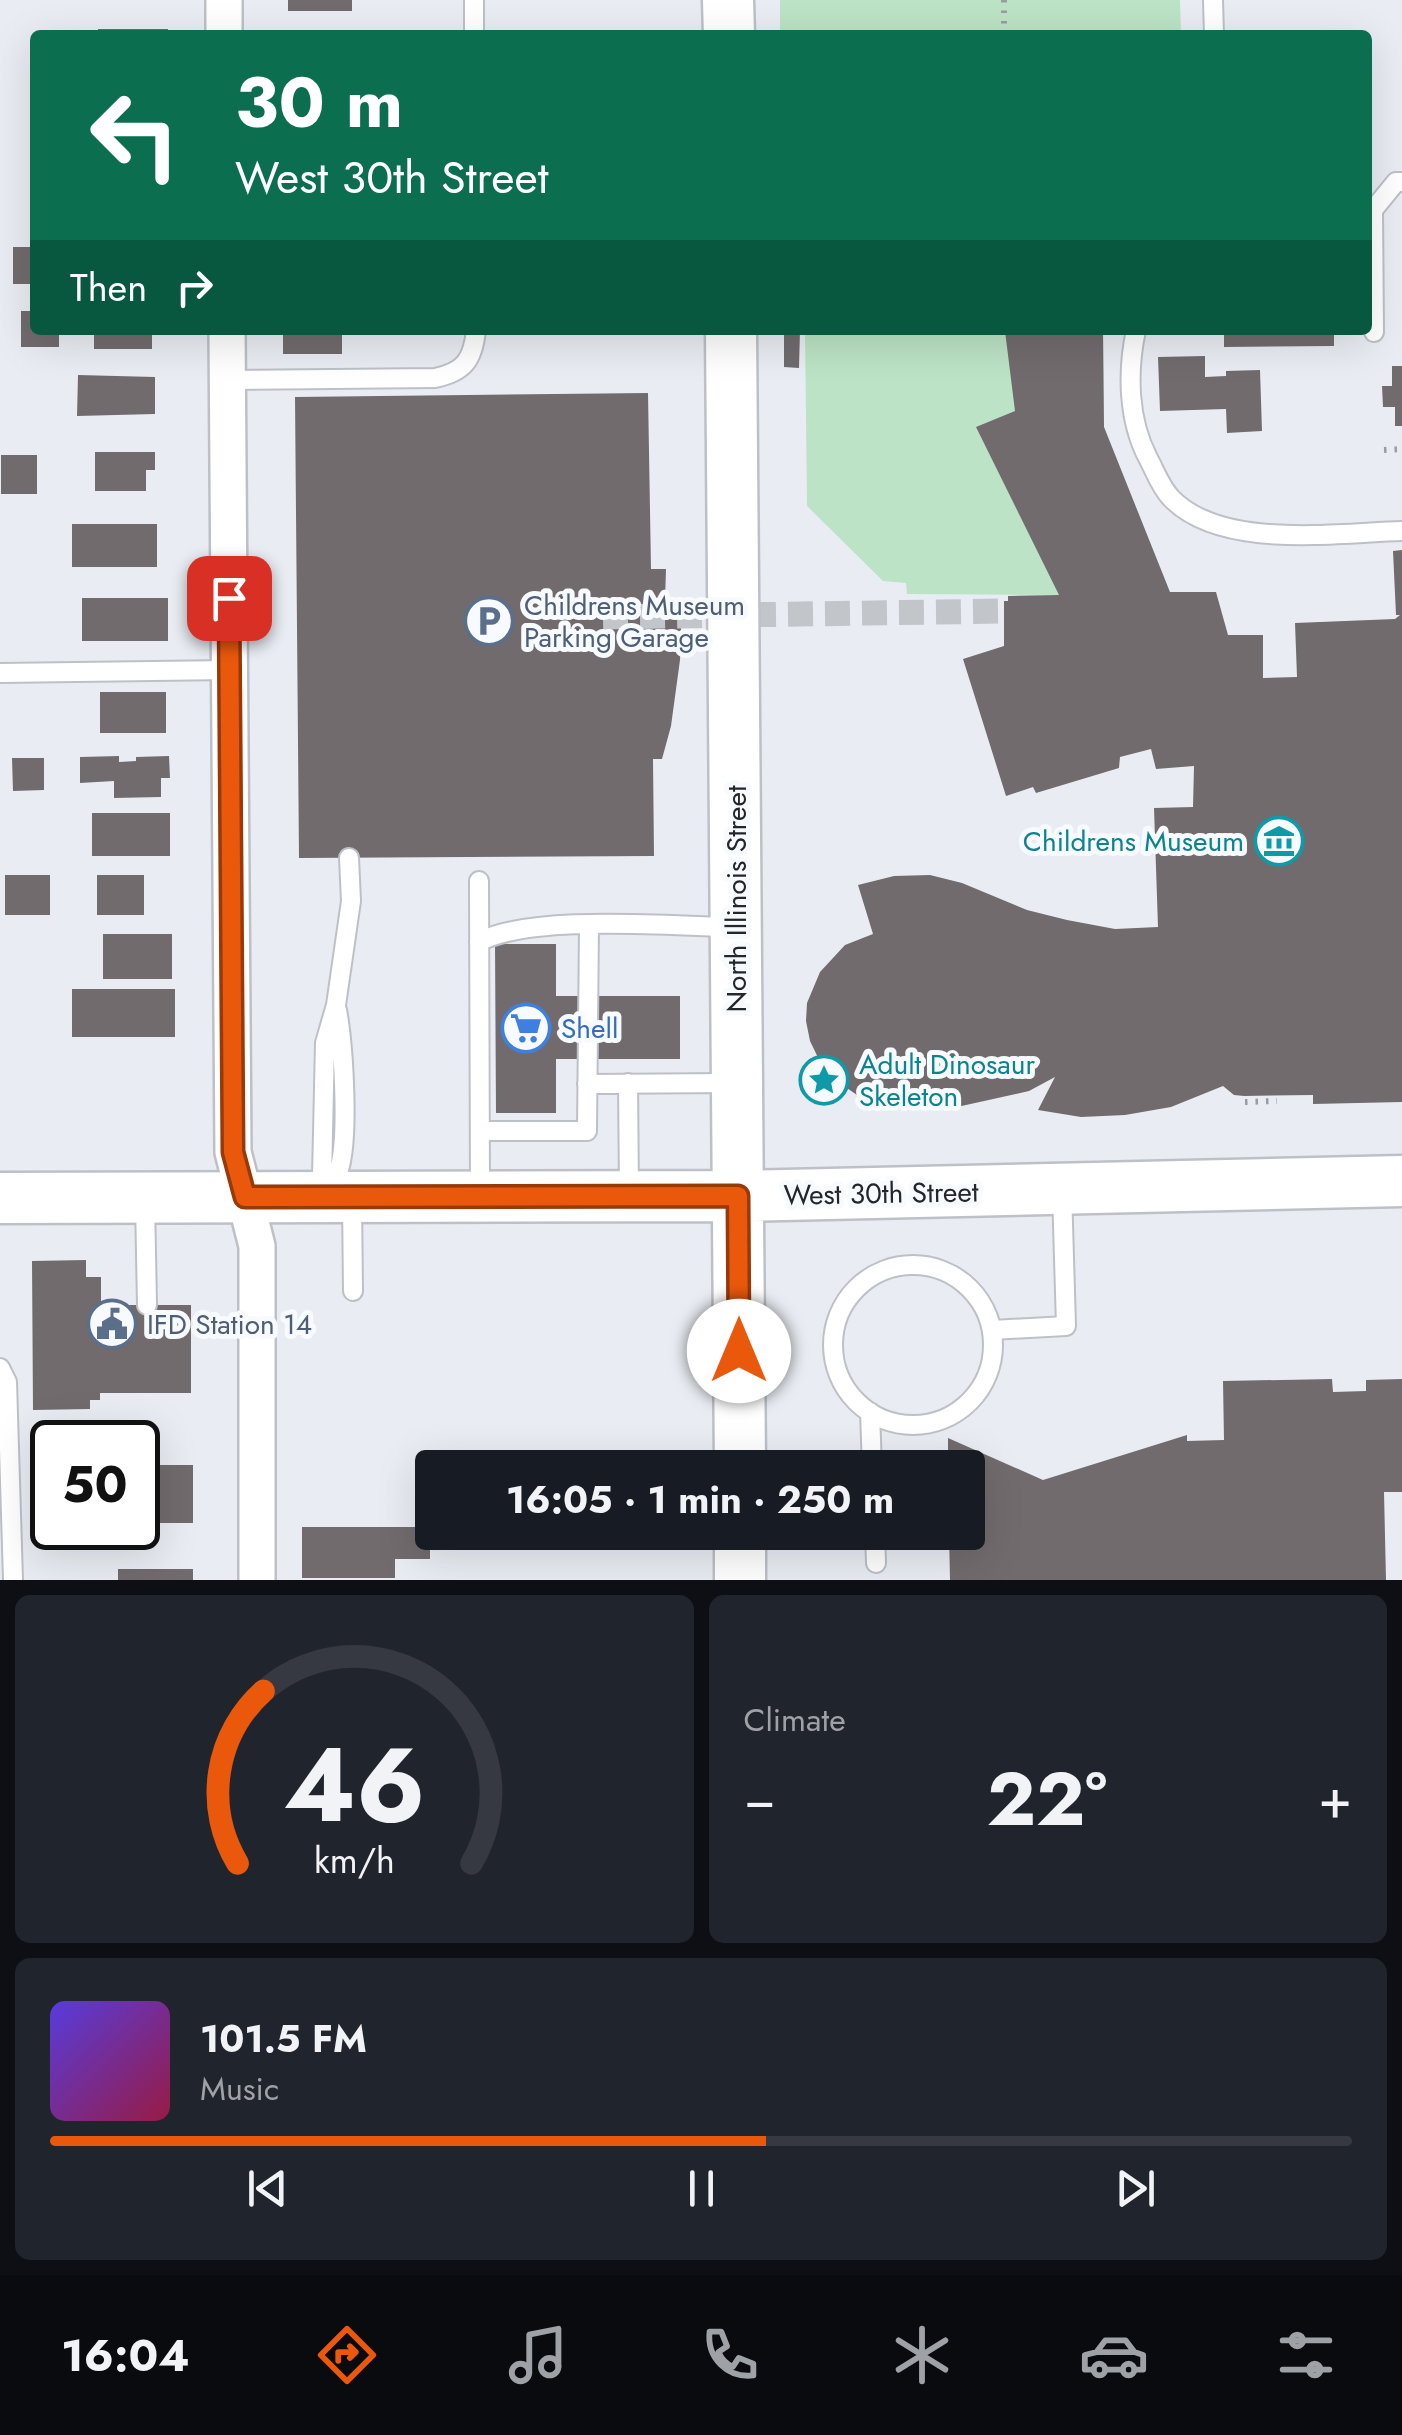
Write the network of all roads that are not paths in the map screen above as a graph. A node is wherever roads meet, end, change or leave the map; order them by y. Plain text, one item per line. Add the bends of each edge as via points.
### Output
1 (224, 0) edge
2 (474, 0) edge
3 (728, 0) edge
4 (1213, 0) edge
5 (224, 30) edge
6 (474, 30) edge
7 (728, 30) edge
8 (1214, 30) edge
9 (1402, 182) edge
10 (1374, 332) dead end
11 (227, 335) edge
12 (475, 335) edge
13 (731, 335) edge
14 (1136, 335) edge
15 (228, 380) junction
16 (1402, 531) edge
17 (230, 670) junction
18 (0, 673) edge
19 (350, 858) dead end
20 (478, 881) dead end
21 (589, 925) junction
22 (736, 927) junction
23 (480, 942) junction
24 (628, 1083) junction
25 (738, 1083) junction
26 (588, 1084) junction
27 (480, 1131) junction
28 (1402, 1180) edge
29 (1062, 1189) junction
30 (738, 1196) junction
31 (145, 1197) junction
32 (245, 1197) junction
33 (480, 1197) junction
34 (629, 1197) junction
35 (0, 1198) edge
36 (330, 1198) junction
37 (353, 1291) dead end
38 (147, 1306) dead end
39 (992, 1330) junction
40 (0, 1368) edge
41 (870, 1412) junction
42 (740, 1450) edge
43 (871, 1450) edge
44 (740, 1550) edge
45 (876, 1550) edge
46 (876, 1562) dead end
47 (14, 1580) edge
48 (257, 1580) edge
49 (740, 1580) edge

1 - 5 street
2 - 6 lane
3 - 7 main road
4 - 8 lane
9 - 10 lane via 1373,210
11 - 15 street
12 - 15 lane via 467,365 457,374
13 - 22 main road, North Illinois Street
14 - 16 lane via 1131,387 1140,443 1160,485 1191,515 1250,534
15 - 17 street
17 - 18 lane
17 - 32 street via 233,1152
19 - 36 lane via 351,901 325,1043 322,1177
20 - 23 lane
21 - 22 lane
21 - 23 lane via 516,930
21 - 26 lane
22 - 25 main road, North Illinois Street
23 - 27 lane
24 - 25 lane
24 - 26 lane
24 - 34 lane
25 - 30 main road, North Illinois Street
26 - 27 lane via 587,1131
27 - 33 lane
28 - 29 main road, West 30th Street
29 - 30 main road, West 30th Street
29 - 39 lane via 1066,1326
30 - 34 main road, West 30th Street
30 - 42 main road, North Illinois Street
31 - 32 main road, West 30th Street
31 - 35 main road, West 30th Street
31 - 38 lane
32 - 36 main road, West 30th Street
32 - 48 street via 256,1246
33 - 34 main road, West 30th Street
33 - 36 main road, West 30th Street
36 - 37 lane
39 - 41 lane via 987,1376 958,1412 914,1425
39 - 41 lane via 970,1288 950,1274 902,1265 869,1279 843,1305 833,1352 845,1386
40 - 47 lane via 7,1382
41 - 43 lane
44 - 49 main road
45 - 46 lane

